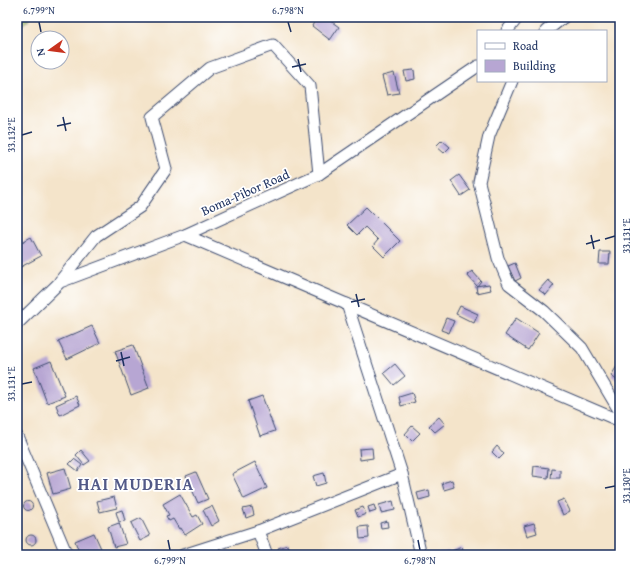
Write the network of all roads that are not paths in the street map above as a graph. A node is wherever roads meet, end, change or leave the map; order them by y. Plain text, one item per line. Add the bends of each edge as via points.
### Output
1 (518, 17) edge
2 (564, 17) edge
3 (508, 30) edge
4 (547, 30) edge
5 (477, 67) edge
6 (512, 82) edge
7 (319, 174) junction
8 (185, 235) junction
9 (60, 282) junction
10 (347, 304) junction
11 (17, 324) edge
12 (620, 412) edge
13 (620, 421) edge
14 (17, 436) edge
15 (402, 474) junction
16 (258, 531) junction
17 (67, 555) edge
18 (183, 555) edge
19 (267, 555) edge
20 (421, 555) edge

1 - 3 street
2 - 4 street
5 - 7 street, Boma-Pibor Road
6 - 12 street via 489,136 479,182 498,258 509,284 544,311 582,348
7 - 8 street, Boma-Pibor Road
7 - 9 street via 310,86 273,45 210,68 152,117 166,169 140,207 96,236
8 - 9 street, Boma-Pibor Road
8 - 10 street
9 - 11 street, Boma-Pibor Road
10 - 13 street
10 - 15 street
14 - 17 street
15 - 16 street
15 - 20 street
16 - 18 street
16 - 19 street

